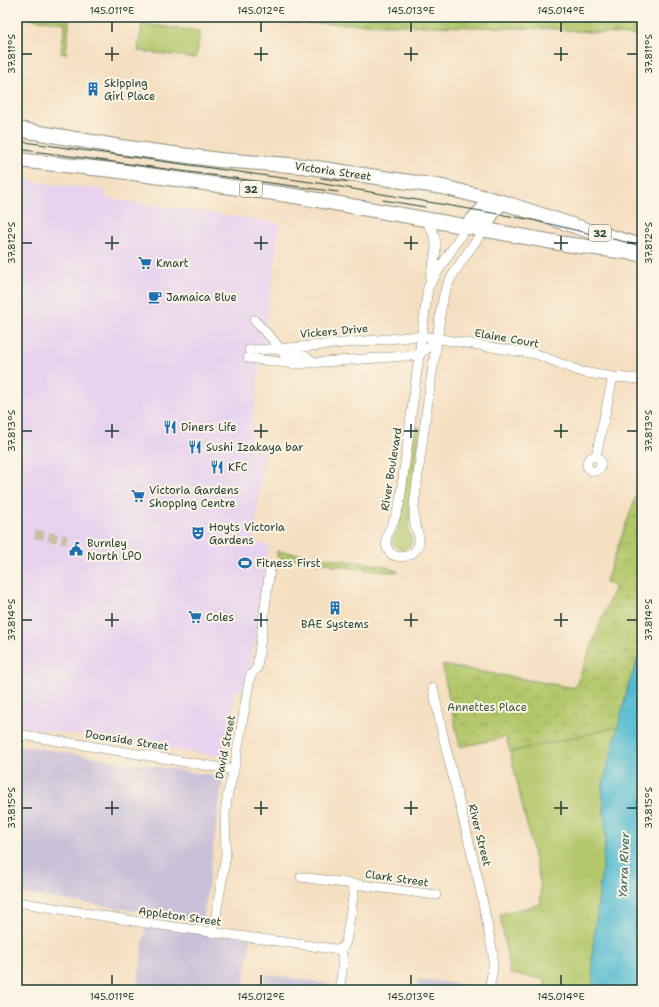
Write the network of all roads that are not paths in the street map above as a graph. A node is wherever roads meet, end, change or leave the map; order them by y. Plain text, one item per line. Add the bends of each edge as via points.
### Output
1 (17, 130) edge
2 (17, 160) edge
3 (496, 200) junction
4 (425, 219) junction
5 (466, 227) junction
6 (483, 230) junction
7 (642, 246) edge
8 (642, 254) edge
9 (428, 288) junction
10 (254, 320) dead end
11 (421, 336) junction
12 (438, 339) junction
13 (335, 343) junction
14 (280, 349) junction
15 (419, 355) junction
16 (337, 360) junction
17 (315, 362) junction
18 (613, 377) junction
19 (642, 379) edge
20 (416, 381) junction
21 (430, 382) junction
22 (412, 413) junction
23 (426, 416) junction
24 (596, 456) dead end
25 (270, 568) dead end
26 (433, 688) dead end
27 (17, 734) edge
28 (234, 770) junction
29 (301, 877) dead end
30 (355, 884) junction
31 (436, 895) dead end
32 (17, 902) edge
33 (213, 933) junction
34 (341, 950) junction
35 (339, 990) edge
36 (489, 990) edge

1 - 3 main road, Victoria Street / 32 via 219,160 322,168 443,187
2 - 4 main road, 32 via 112,170 288,195
3 - 5 main road
3 - 6 main road
3 - 7 main road, Victoria Street / 32
4 - 5 main road, 32
4 - 9 street, River Boulevard via 434,233 436,243
5 - 6 main road, 32
5 - 9 street, River Boulevard
6 - 8 main road, 32
6 - 12 street, River Boulevard via 447,285
9 - 11 street, River Boulevard
10 - 14 street
11 - 12 street, Vickers Drive
11 - 13 street, Vickers Drive
11 - 15 street, River Boulevard
12 - 15 street
12 - 18 street, Elaine Court via 536,354 577,371
12 - 21 street, River Boulevard
13 - 14 street, Vickers Drive
13 - 16 street
14 - 17 street via 286,356 306,356
14 - 17 street, Vickers Drive via 249,354 293,364
15 - 16 street, Vickers Drive
15 - 20 street, River Boulevard
16 - 17 street, Vickers Drive
18 - 19 street, Elaine Court
18 - 24 street
20 - 21 street
20 - 22 street, River Boulevard
21 - 23 street, River Boulevard
22 - 23 street
22 - 23 street, River Boulevard via 400,501 386,535 390,552 400,557 413,553 420,538 414,510
25 - 28 street, David Street via 257,668 250,676
26 - 36 street, River Street via 493,954
27 - 28 street, Doonside Street
28 - 33 street, David Street via 225,814 226,855
29 - 30 street, Clark Street
30 - 31 street, Clark Street
30 - 34 street, Clark Street via 346,942
32 - 33 street, Appleton Street
33 - 34 street, Appleton Street
34 - 35 street, Clark Street via 343,964

